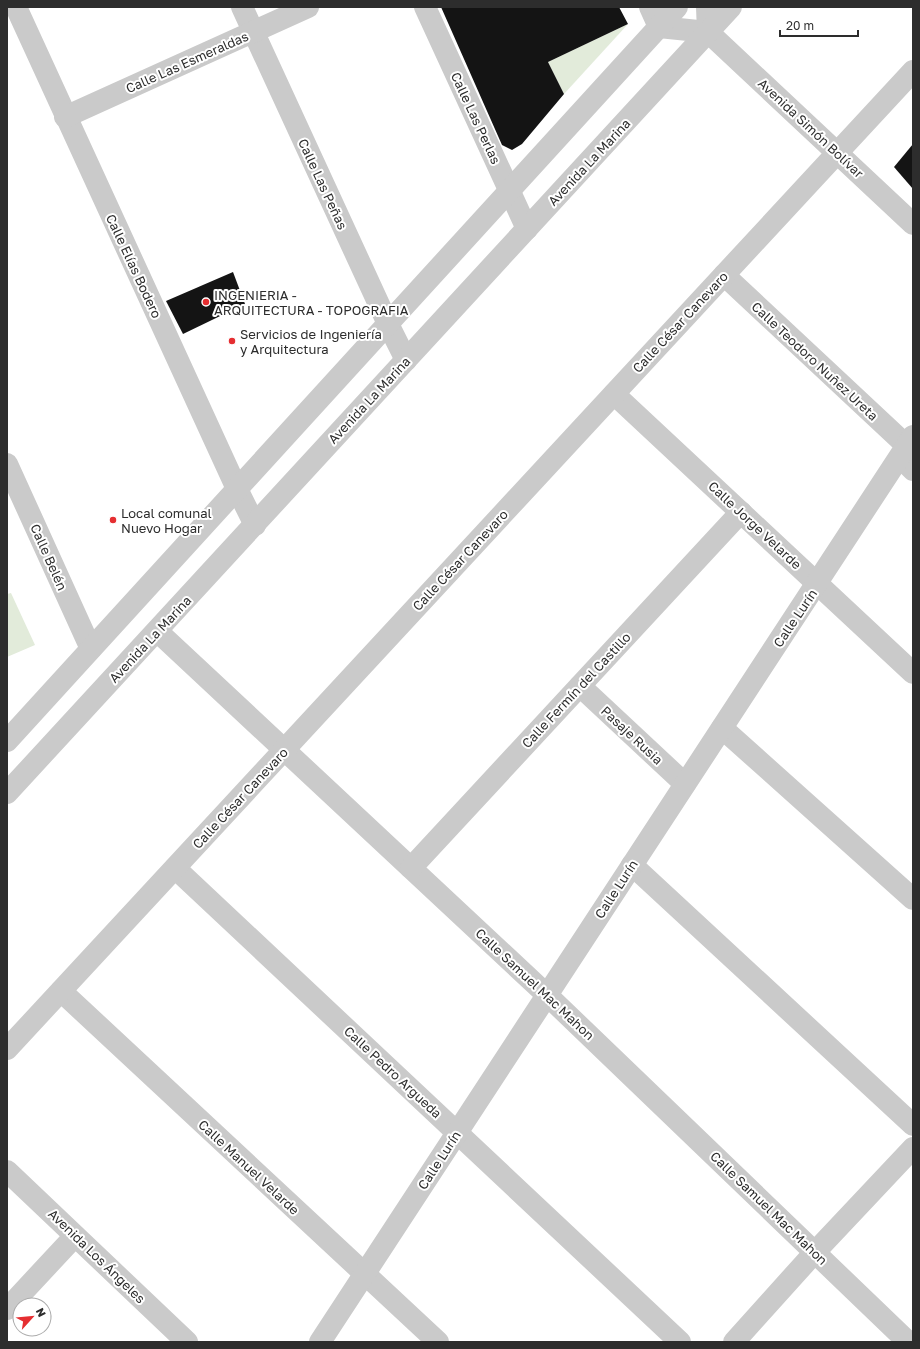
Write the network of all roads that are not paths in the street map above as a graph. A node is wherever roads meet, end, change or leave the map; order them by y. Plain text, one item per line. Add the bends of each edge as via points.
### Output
1 (16, 7) edge
2 (242, 7) edge
3 (308, 7) edge
4 (425, 7) edge
5 (650, 7) edge
6 (677, 7) edge
7 (706, 7) edge
8 (731, 7) edge
9 (659, 27) junction
10 (253, 32) junction
11 (708, 32) junction
12 (913, 71) edge
13 (65, 117) junction
14 (837, 153) junction
15 (510, 190) junction
16 (913, 224) edge
17 (527, 229) junction
18 (724, 275) junction
19 (388, 324) junction
20 (406, 360) junction
21 (614, 394) junction
22 (908, 452) edge
23 (7, 464) edge
24 (237, 489) junction
25 (741, 512) junction
26 (255, 525) junction
27 (818, 584) junction
28 (157, 631) junction
29 (91, 649) junction
30 (913, 673) edge
31 (580, 686) junction
32 (722, 728) junction
33 (7, 741) edge
34 (285, 750) junction
35 (685, 784) junction
36 (7, 793) edge
37 (632, 865) junction
38 (175, 868) junction
39 (411, 868) junction
40 (913, 899) edge
41 (61, 991) junction
42 (547, 995) junction
43 (7, 1049) edge
44 (913, 1125) edge
45 (457, 1132) junction
46 (913, 1148) edge
47 (7, 1171) edge
48 (76, 1236) junction
49 (814, 1252) junction
50 (365, 1274) junction
51 (7, 1309) edge
52 (187, 1342) edge
53 (320, 1342) edge
54 (438, 1342) edge
55 (680, 1342) edge
56 (734, 1342) edge
57 (908, 1342) edge

1 - 13 street, Calle Elías Bodero
2 - 10 street, Calle Las Peñas
3 - 10 street, Calle Las Esmeraldas
4 - 15 street, Calle Las Perlas
5 - 9 street
6 - 9 street
7 - 11 street
8 - 11 street, Avenida La Marina
9 - 11 street
9 - 15 street
10 - 13 street, Calle Las Esmeraldas
10 - 19 street, Calle Las Peñas
11 - 14 street, Avenida Simón Bolívar
11 - 17 street, Avenida La Marina
12 - 14 street, Calle César Canevaro
13 - 24 street, Calle Elías Bodero
14 - 16 street, Avenida Simón Bolívar
14 - 18 street, Calle César Canevaro
15 - 17 street, Calle Las Perlas
15 - 19 street
17 - 20 street, Avenida La Marina
18 - 21 street, Calle César Canevaro
18 - 22 street, Calle Teodoro Nuñez Ureta
19 - 20 street, Calle Las Peñas
19 - 24 street
20 - 26 street, Avenida La Marina
21 - 25 street, Calle Jorge Velarde
21 - 34 street, Calle César Canevaro
22 - 27 street, Calle Lurín
23 - 29 street, Calle Belén
24 - 26 street, Calle Elías Bodero
24 - 29 street
25 - 27 street, Calle Jorge Velarde
25 - 31 street, Calle Fermín del Castillo
26 - 28 street, Avenida La Marina
27 - 30 street, Calle Jorge Velarde
27 - 32 street, Calle Lurín
28 - 34 street, Calle Samuel Mac Mahon
28 - 36 street, Avenida La Marina
29 - 33 street
31 - 35 street, Pasaje Rusia
31 - 39 street, Calle Fermín del Castillo
32 - 35 street, Calle Lurín
32 - 40 street
34 - 38 street, Calle César Canevaro
34 - 39 street, Calle Samuel Mac Mahon
35 - 37 street, Calle Lurín
37 - 42 street, Calle Lurín
37 - 44 street
38 - 41 street, Calle César Canevaro
38 - 45 street, Calle Pedro Argueda
39 - 42 street, Calle Samuel Mac Mahon
41 - 43 street, Calle César Canevaro
41 - 50 street, Calle Manuel Velarde
42 - 45 street, Calle Lurín
42 - 49 street, Calle Samuel Mac Mahon
45 - 50 street, Calle Lurín
45 - 55 street, Calle Pedro Argueda
46 - 49 street
47 - 48 street, Avenida Los Ángeles
48 - 51 street
48 - 52 street, Avenida Los Ángeles
49 - 56 street
49 - 57 street, Calle Samuel Mac Mahon
50 - 53 street, Calle Lurín
50 - 54 street, Calle Manuel Velarde

